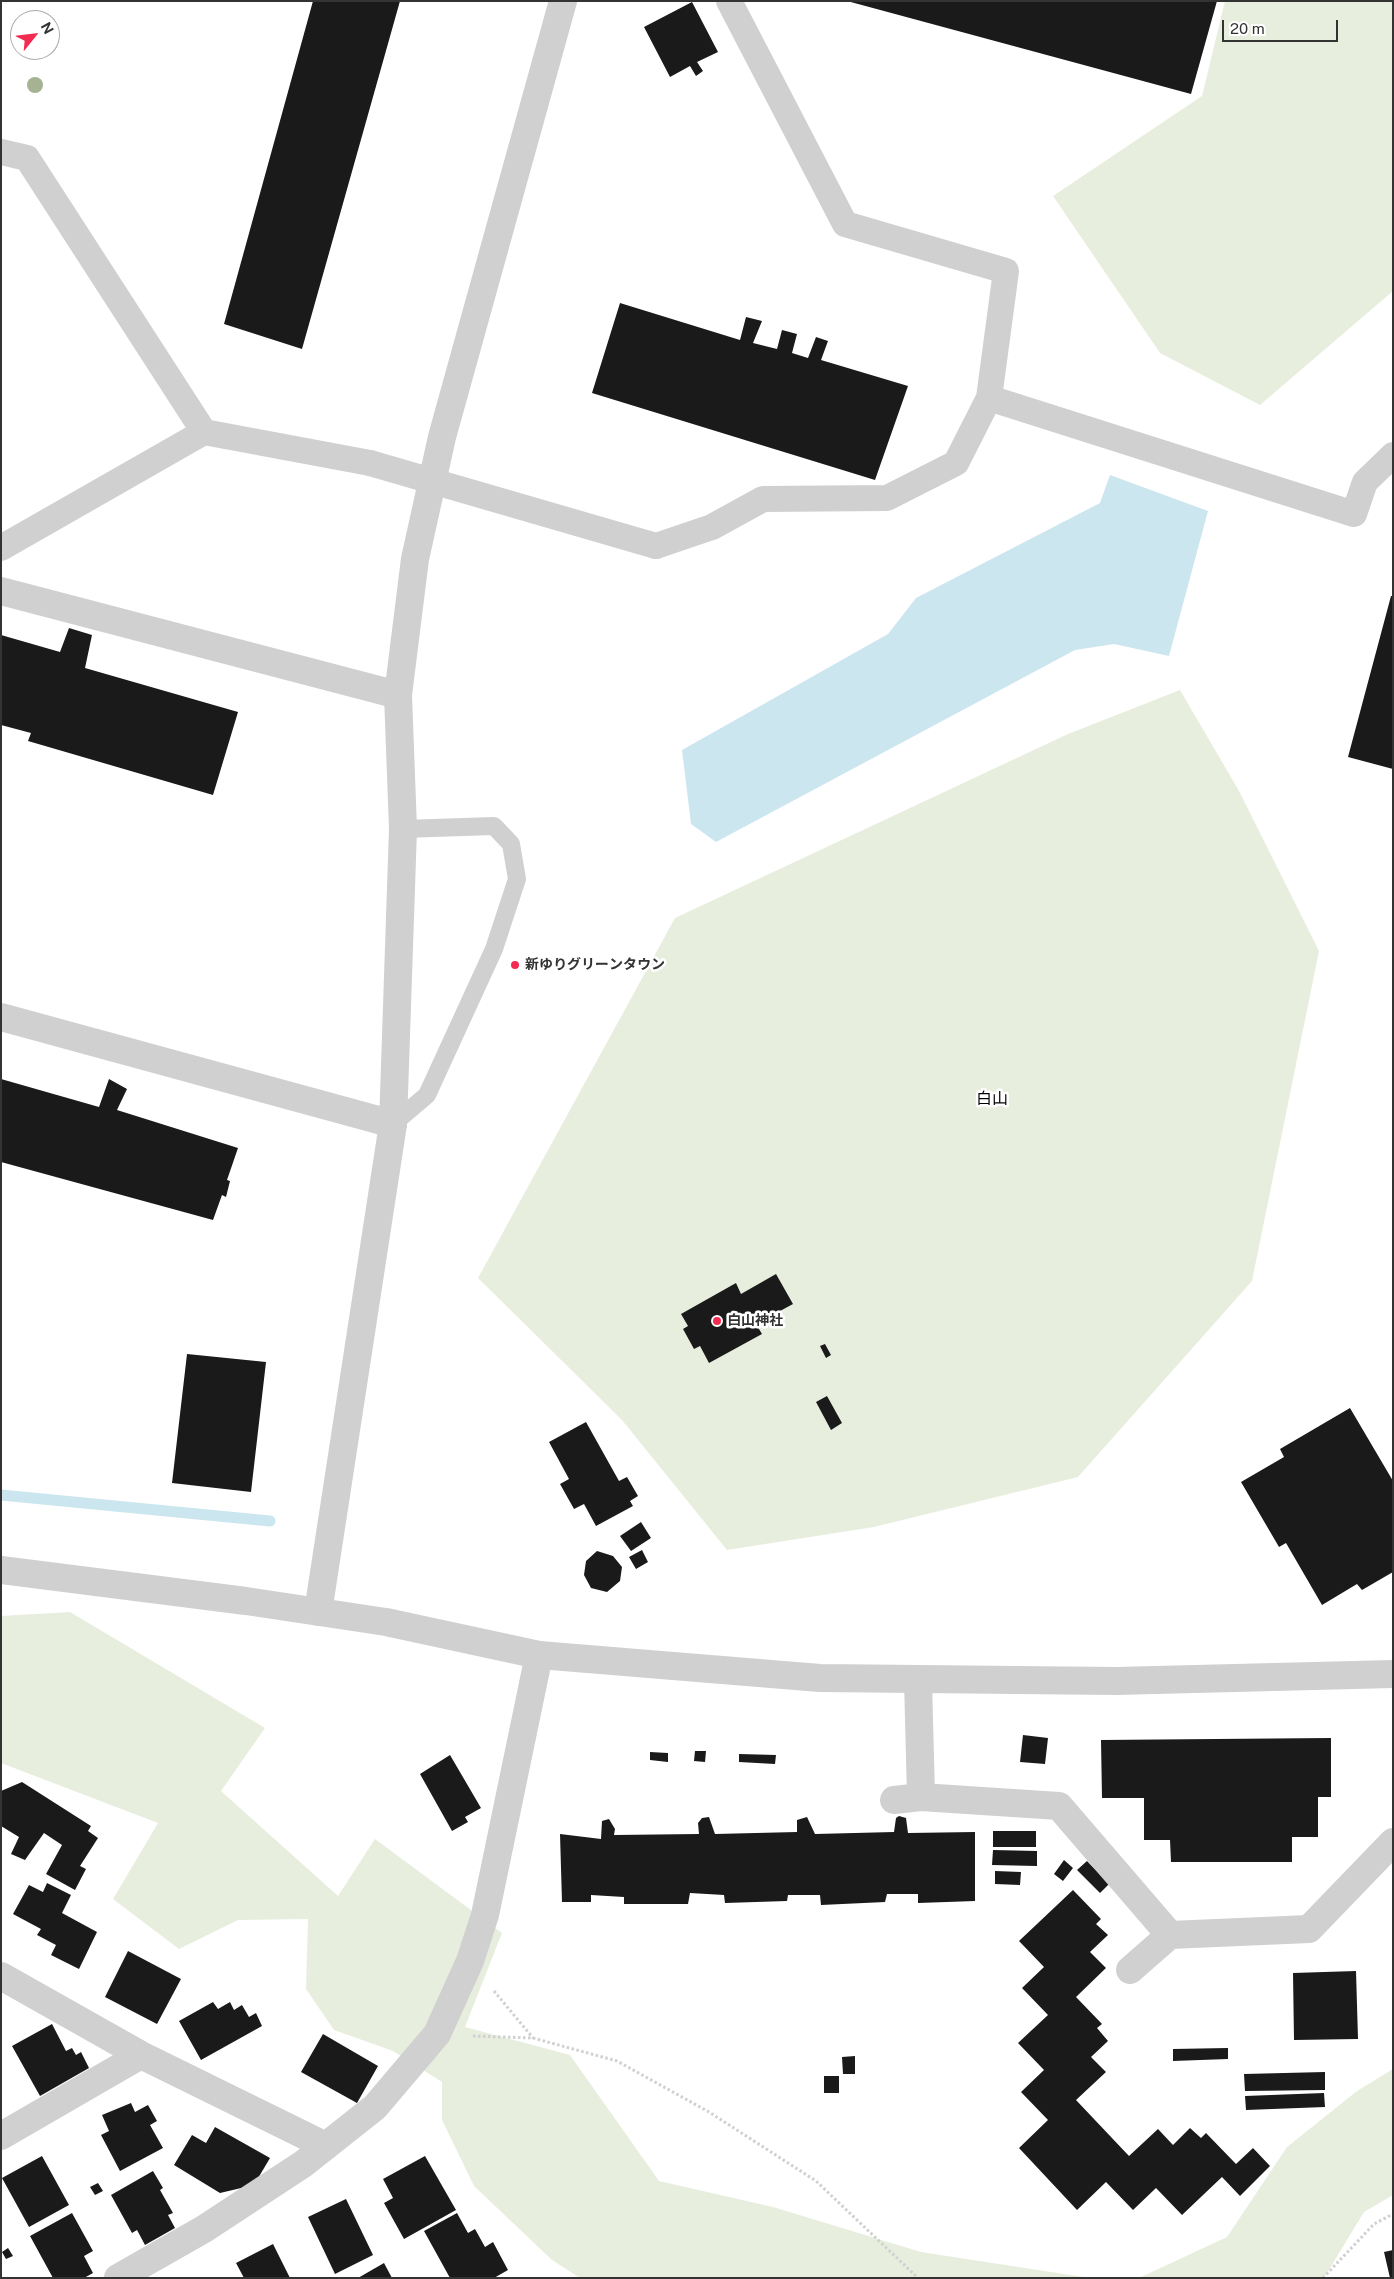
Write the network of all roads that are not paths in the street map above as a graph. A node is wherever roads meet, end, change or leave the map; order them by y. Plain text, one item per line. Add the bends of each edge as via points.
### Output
1 (562, 1) edge
2 (729, 1) edge
3 (1, 152) edge
4 (989, 398) junction
5 (204, 432) junction
6 (1393, 455) edge
7 (1, 548) edge
8 (1, 591) edge
9 (398, 695) junction
10 (403, 829) junction
11 (1, 1017) edge
12 (393, 1124) junction
13 (1, 1570) edge
14 (318, 1612) junction
15 (539, 1655) junction
16 (1393, 1674) edge
17 (918, 1680) junction
18 (921, 1797) junction
19 (894, 1800) dead end
20 (1393, 1842) edge
21 (1170, 1935) junction
22 (1130, 1970) dead end
23 (1, 1976) edge
24 (142, 2055) junction
25 (1, 2136) edge
26 (326, 2146) junction
27 (118, 2278) edge

1 - 9 street via 442,437 415,559
2 - 4 street via 845,224 1006,270
3 - 5 street via 27,158
4 - 5 street, bridge via 956,463 886,498 763,499 712,527 656,546 370,462
4 - 6 street via 1354,514 1365,482
5 - 7 street
8 - 9 street
9 - 10 street
10 - 12 street
10 - 12 lane via 494,826 511,844 517,879 494,949 427,1095
11 - 12 street
12 - 14 street
13 - 14 street
14 - 15 street via 386,1622
15 - 17 street via 820,1678
15 - 26 street via 485,1915 470,1961 437,2034 375,2107
16 - 17 street via 1116,1681
17 - 18 street
18 - 19 street
18 - 21 street via 1059,1806
20 - 21 street via 1309,1929
21 - 22 street
23 - 24 street
24 - 25 street
24 - 26 street
26 - 27 street via 204,2230

